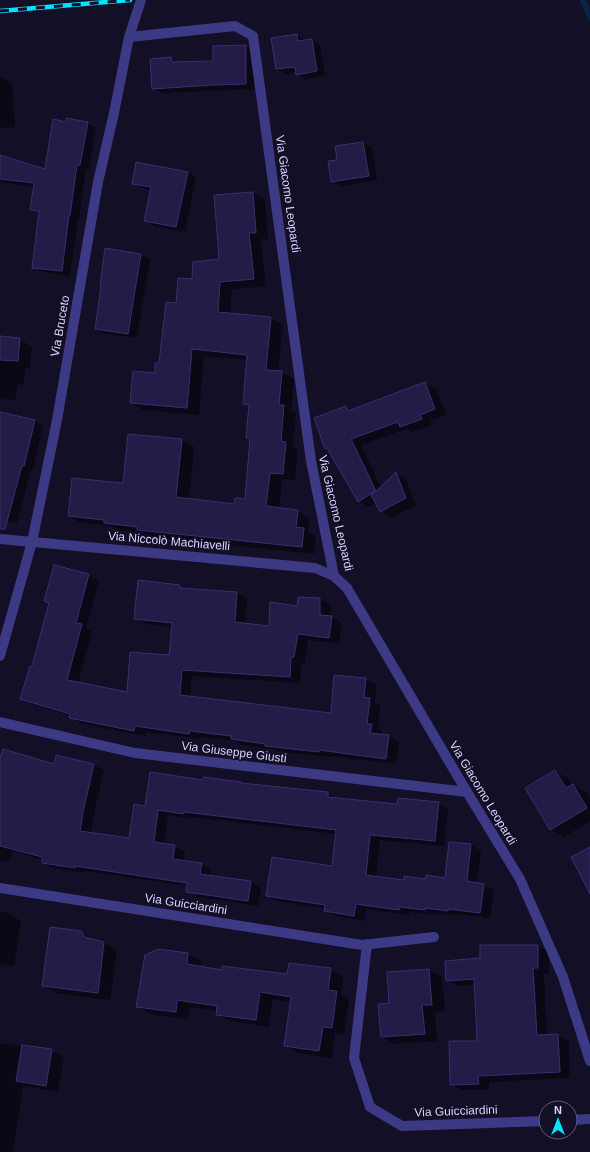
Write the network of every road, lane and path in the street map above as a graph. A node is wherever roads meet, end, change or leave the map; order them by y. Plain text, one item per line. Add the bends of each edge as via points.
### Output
1 (141, 0) edge
2 (129, 36) junction
3 (0, 539) edge
4 (32, 542) junction
5 (334, 576) junction
6 (0, 656) edge
7 (0, 722) edge
8 (467, 792) junction
9 (0, 888) edge
10 (434, 937) dead end
11 (367, 944) junction
12 (590, 1061) edge
13 (590, 1119) edge
14 (578, 1120) edge
15 (538, 1121) edge

1 - 2 street, Via Bruceto
2 - 4 street, Via Bruceto via 98,182 57,420
2 - 5 street, Via Giacomo Leopardi via 234,26 253,36 311,461
3 - 4 street, Via Niccolò Machiavelli
4 - 5 street, Via Niccolò Machiavelli via 315,568
4 - 6 street, Via Bruceto
5 - 8 street, Via Giacomo Leopardi via 347,588
7 - 8 street, Via Giuseppe Giusti via 135,753
8 - 12 street, Via Giacomo Leopardi via 520,879 563,977
9 - 11 street, Via Guicciardini
10 - 11 street, Via Guicciardini
11 - 15 street, Via Guicciardini via 354,1058 370,1107 402,1126
13 - 14 street

